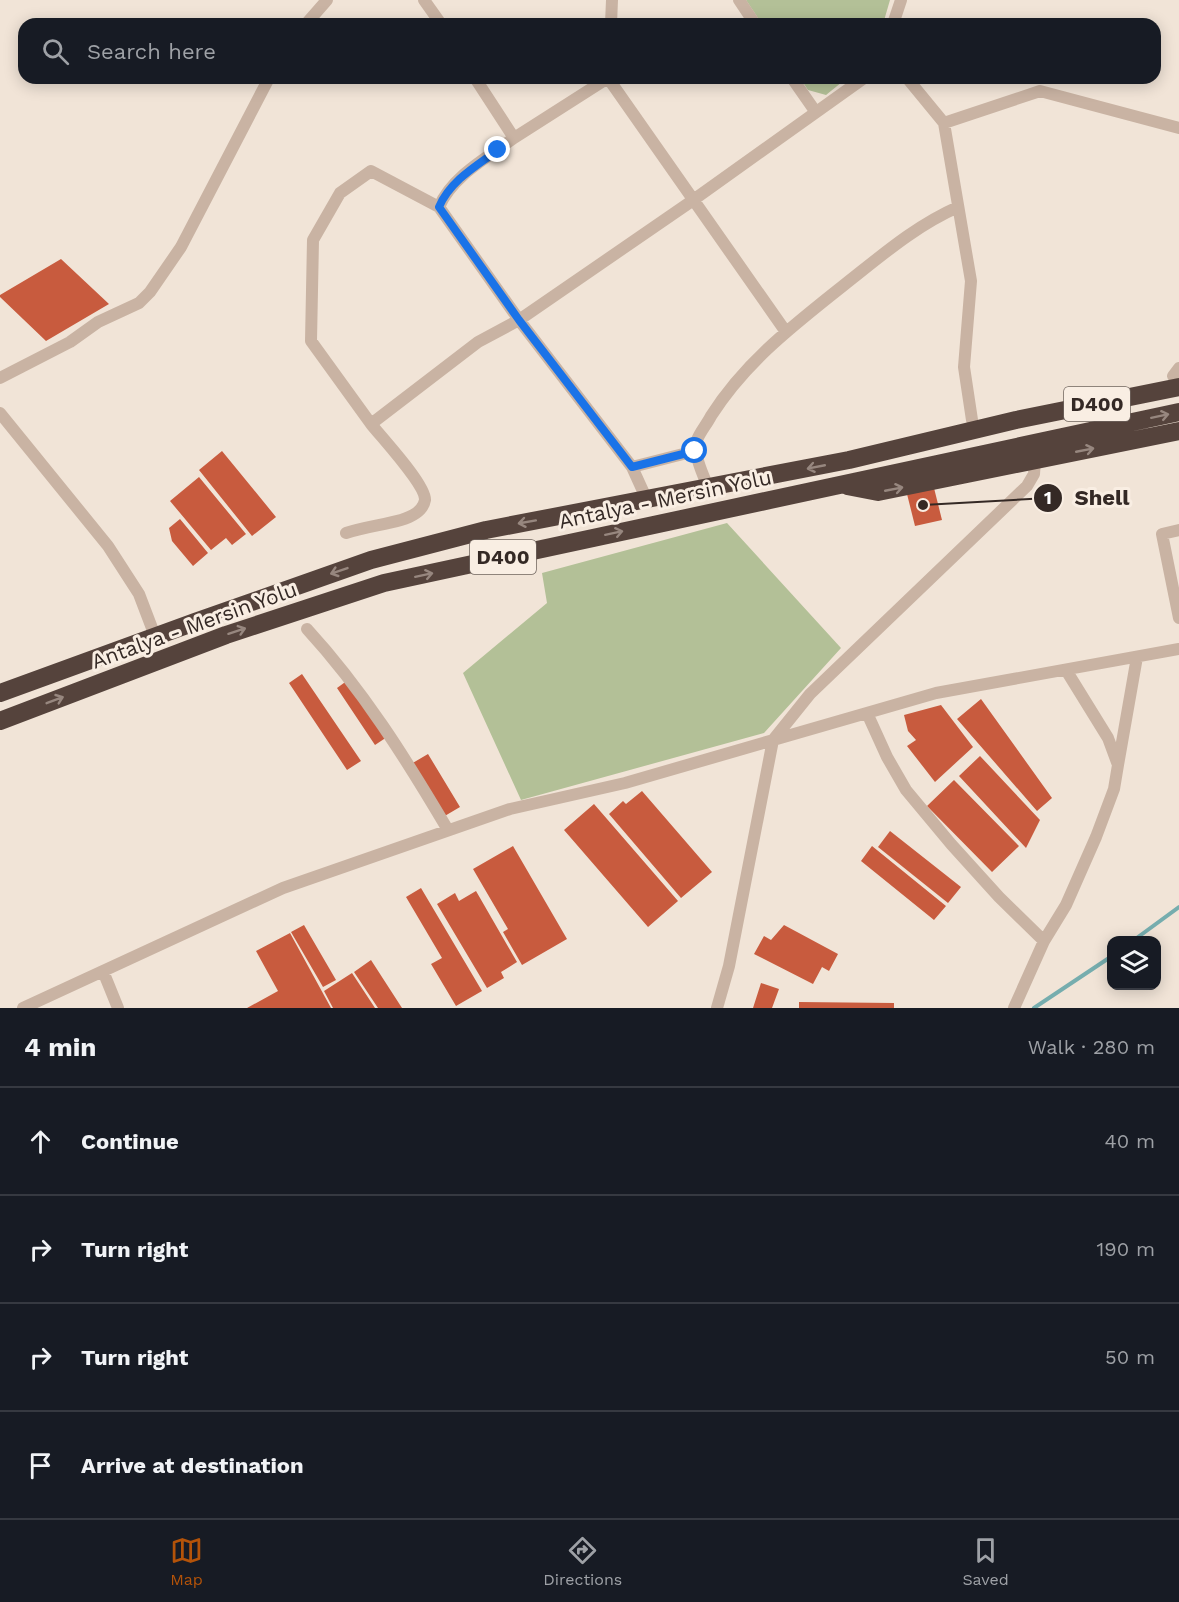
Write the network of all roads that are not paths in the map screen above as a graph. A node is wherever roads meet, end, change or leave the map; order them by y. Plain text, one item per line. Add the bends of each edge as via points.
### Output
1 (327, 0) edge
2 (424, 0) edge
3 (612, 0) edge
4 (739, 0) edge
5 (901, 0) edge
6 (311, 18) edge
7 (437, 18) edge
8 (611, 18) edge
9 (751, 18) edge
10 (895, 18) edge
11 (266, 84) edge
12 (479, 84) edge
13 (599, 84) edge
14 (612, 84) edge
15 (796, 84) edge
16 (855, 84) edge
17 (912, 84) edge
18 (815, 111) junction
19 (944, 123) junction
20 (1179, 128) edge
21 (514, 138) junction
22 (694, 199) junction
23 (439, 207) junction
24 (958, 207) junction
25 (519, 320) junction
26 (786, 332) junction
27 (1177, 376) edge
28 (0, 378) edge
29 (0, 412) edge
30 (1179, 412) edge
31 (972, 420) junction
32 (371, 424) junction
33 (1179, 431) edge
34 (695, 451) junction
35 (849, 460) junction
36 (1035, 460) junction
37 (632, 467) junction
38 (837, 484) junction
39 (708, 488) junction
40 (646, 500) junction
41 (1179, 530) edge
42 (346, 533) dead end
43 (1179, 618) edge
44 (307, 629) dead end
45 (155, 636) junction
46 (1179, 649) edge
47 (1137, 657) junction
48 (1065, 670) junction
49 (2, 690) edge
50 (867, 713) junction
51 (0, 721) edge
52 (773, 740) junction
53 (1118, 765) junction
54 (448, 830) junction
55 (1044, 941) junction
56 (103, 971) junction
57 (23, 1008) edge
58 (118, 1008) edge
59 (717, 1008) edge
60 (1014, 1008) edge

1 - 6 street
2 - 7 street
3 - 8 street
4 - 9 street
5 - 10 street
11 - 28 street via 181,247 150,292 139,303
12 - 21 street
13 - 21 street
14 - 22 street
15 - 18 street
16 - 18 street
17 - 19 street
18 - 22 street
19 - 20 street via 1040,91
19 - 24 street
21 - 23 street via 455,183
22 - 25 street
22 - 26 street
23 - 25 street
23 - 32 street via 371,171 340,193 313,240 311,340
24 - 26 street via 896,243
24 - 31 street via 971,281 964,367
25 - 32 street via 478,342
25 - 37 street
26 - 34 street via 743,372 726,394 698,438
27 - 31 highway
27 - 35 highway, Antalya - Mersin Yolu / D400
29 - 45 street via 108,546 139,594
38 -> 30 highway, Antalya - Mersin Yolu / D400
31 - 35 highway
32 - 42 street via 416,479 424,503 420,510 400,520
36 -> 33 highway
34 - 37 street
34 - 39 street
35 -> 39 highway, Antalya - Mersin Yolu / D400
38 -> 36 highway via 878,492
36 - 52 street via 1028,486 810,694
37 - 40 street
51 -> 38 highway, Antalya - Mersin Yolu / D400 via 226,635 384,583
39 - 40 highway, Antalya - Mersin Yolu / D400
40 -> 45 highway, Antalya - Mersin Yolu / D400 via 486,530 371,560
41 - 43 street via 1162,534
44 - 54 street via 365,699
45 - 49 highway, Antalya - Mersin Yolu / D400
46 - 47 street
47 - 48 street
47 - 53 street
48 - 50 street via 936,693
48 - 53 street via 1108,738
50 - 52 street
50 - 55 street via 906,790 999,897
52 - 54 street via 625,783 510,809
52 - 59 street via 729,966
53 - 55 street via 1114,789 1096,837 1066,905
54 - 56 street via 283,888
55 - 60 street
56 - 57 street
56 - 58 street

